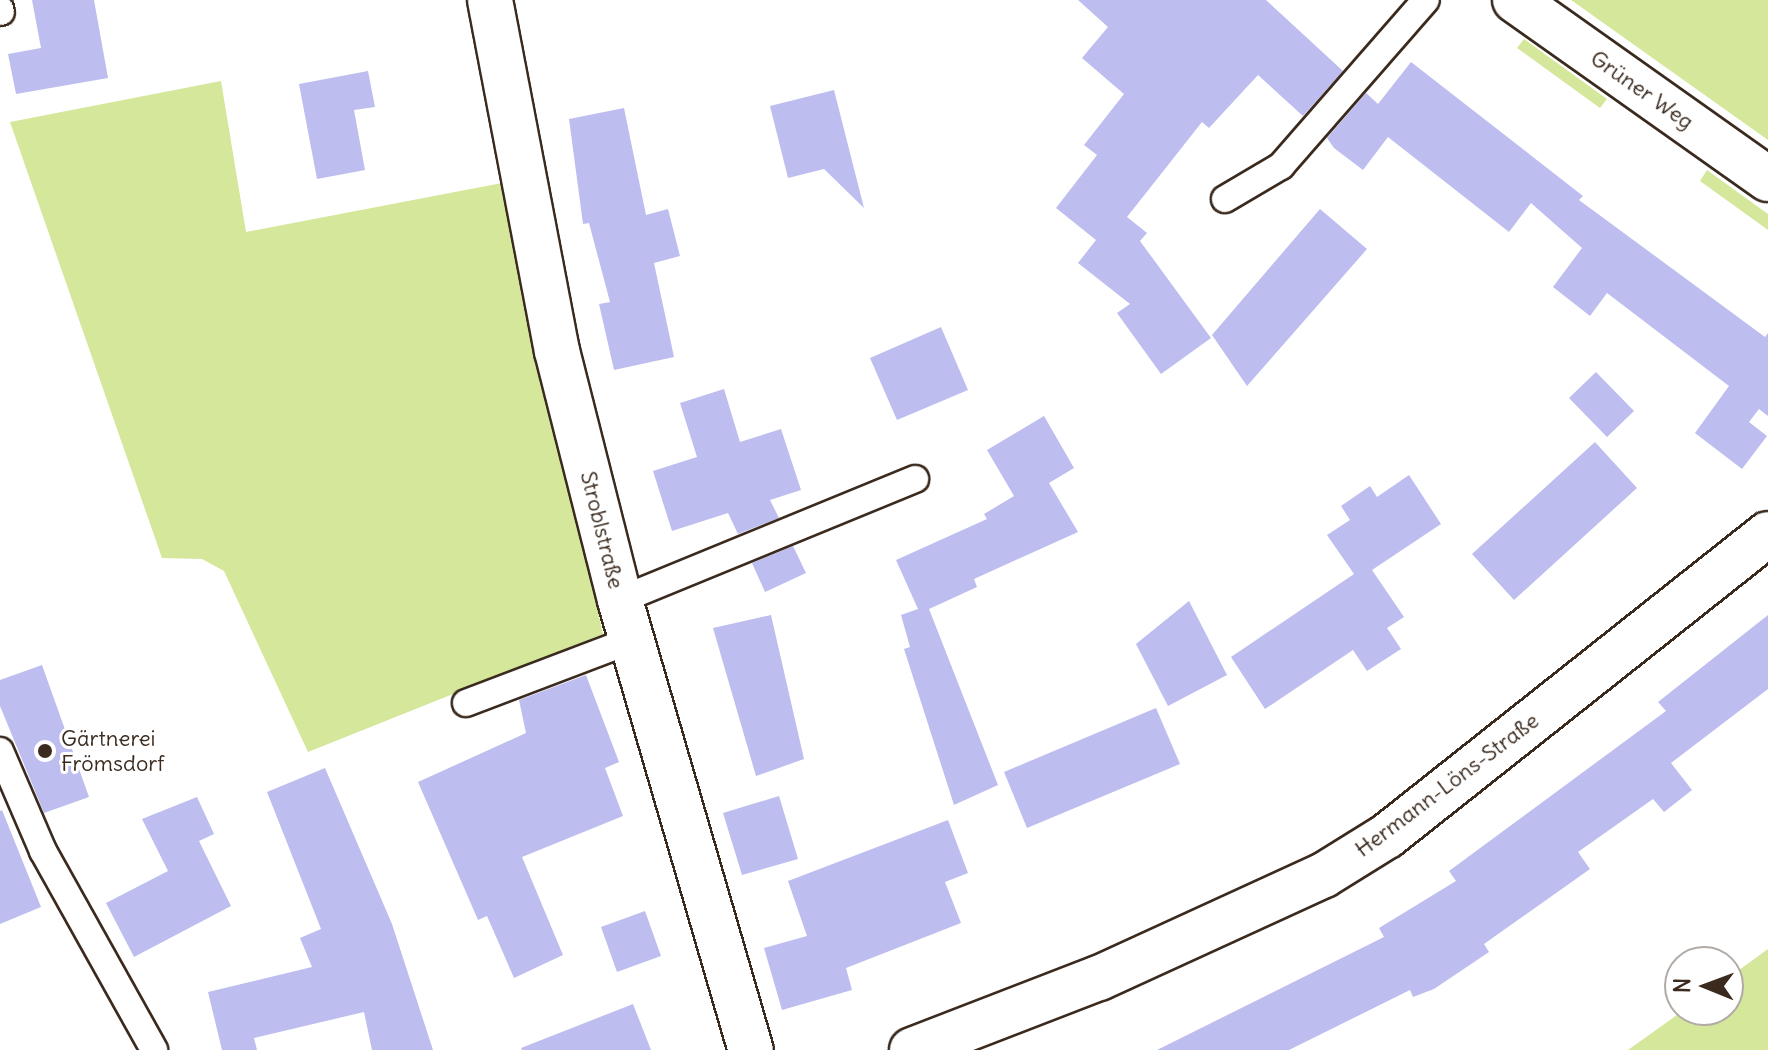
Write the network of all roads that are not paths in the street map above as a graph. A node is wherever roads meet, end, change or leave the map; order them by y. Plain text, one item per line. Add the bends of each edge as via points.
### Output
1 (490, 0) edge
2 (1426, 0) edge
3 (1515, 0) edge
4 (1768, 179) edge
5 (1225, 199) dead end
6 (915, 479) dead end
7 (1768, 534) edge
8 (626, 620) junction
9 (466, 703) dead end
10 (0, 751) edge
11 (154, 1050) edge
12 (751, 1050) edge
13 (912, 1050) edge

1 - 8 street, Stroblstraße via 557,351
2 - 5 lane via 1281,166
3 - 4 street, Grüner Weg
6 - 8 lane
7 - 13 street, Hermann-Löns-Straße via 1387,836 1324,875 1099,978
8 - 9 lane
8 - 12 street, Stroblstraße
10 - 11 lane via 43,851

